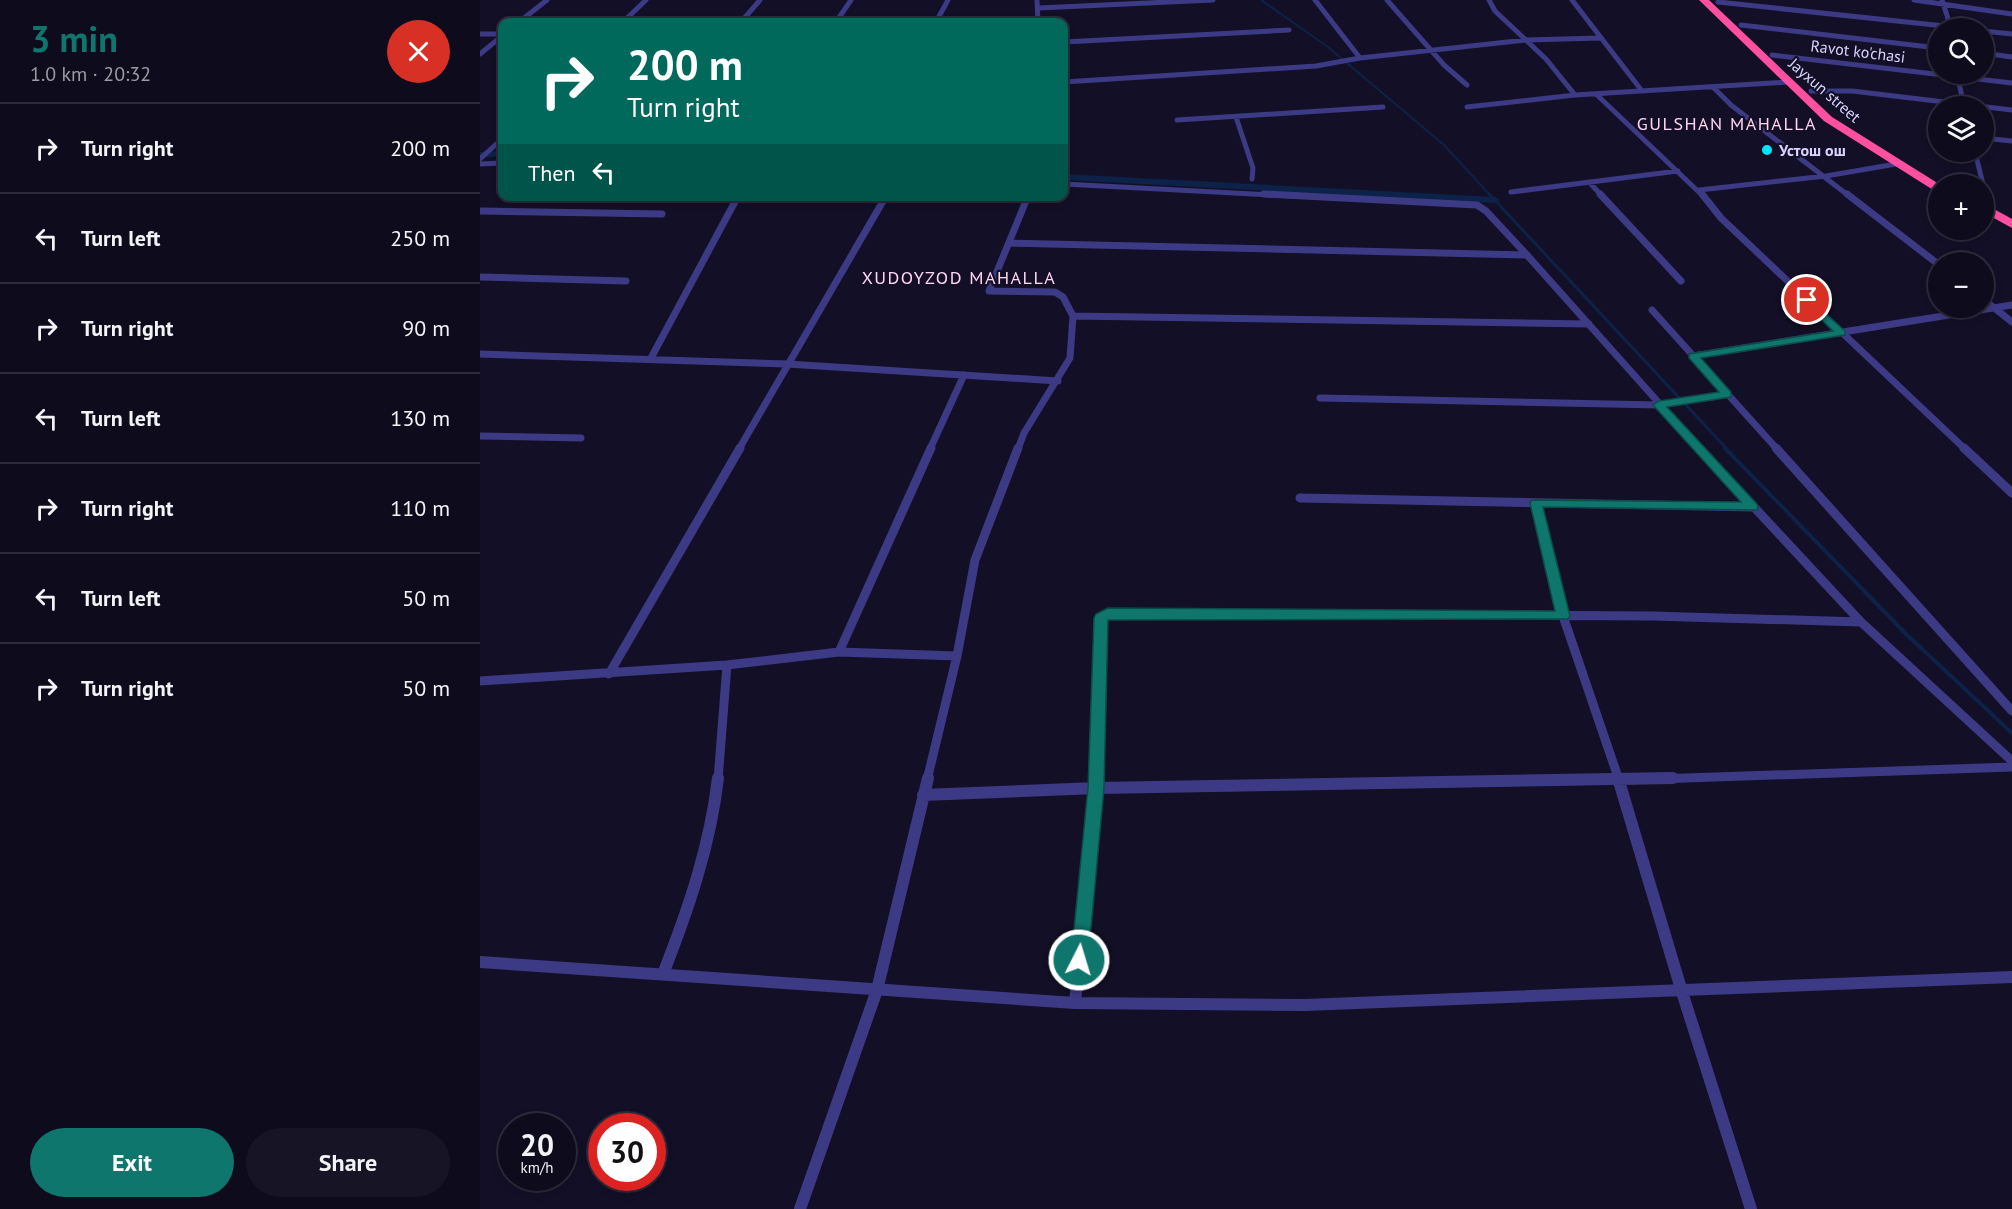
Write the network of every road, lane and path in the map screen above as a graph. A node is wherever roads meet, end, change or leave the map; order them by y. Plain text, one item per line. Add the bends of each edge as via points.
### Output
1 (547, 0) edge
2 (646, 0) edge
3 (760, 0) edge
4 (851, 0) edge
5 (948, 0) edge
6 (1037, 0) edge
7 (1213, 0) edge
8 (1315, 0) edge
9 (1387, 0) edge
10 (1489, 0) edge
11 (1572, 0) edge
12 (1704, 0) edge
13 (1914, 0) edge
14 (1717, 1) edge
15 (1942, 2) edge
16 (1038, 8) junction
17 (2012, 14) edge
18 (524, 18) edge
19 (627, 18) edge
20 (744, 18) edge
21 (839, 18) edge
22 (938, 18) edge
23 (1038, 18) edge
24 (1948, 18) edge
25 (1741, 25) junction
26 (1928, 25) edge
27 (1289, 30) dead end
28 (1994, 32) edge
29 (480, 34) edge
30 (2012, 34) edge
31 (498, 35) edge
32 (498, 38) edge
33 (1600, 38) junction
34 (1526, 40) junction
35 (1068, 42) edge
36 (1928, 47) edge
37 (1431, 50) junction
38 (480, 54) edge
39 (1772, 55) junction
40 (1994, 55) edge
41 (2012, 57) edge
42 (1359, 58) junction
43 (1928, 72) edge
44 (1994, 80) edge
45 (1068, 82) edge
46 (1789, 82) junction
47 (2012, 83) edge
48 (1467, 85) dead end
49 (1713, 87) junction
50 (1642, 91) junction
51 (1811, 91) junction
52 (1596, 94) junction
53 (1575, 95) junction
54 (1928, 100) edge
55 (1383, 107) dead end
56 (1467, 107) dead end
57 (1994, 108) edge
58 (2012, 110) edge
59 (1236, 117) junction
60 (1176, 120) dead end
61 (1994, 139) edge
62 (2012, 141) edge
63 (498, 143) edge
64 (480, 146) edge
65 (495, 146) junction
66 (480, 162) edge
67 (498, 163) edge
68 (1896, 164) junction
69 (1678, 171) junction
70 (1928, 174) edge
71 (1826, 176) junction
72 (1252, 179) dead end
73 (1589, 182) junction
74 (1068, 183) edge
75 (1928, 183) edge
76 (1699, 190) junction
77 (1511, 192) dead end
78 (735, 201) edge
79 (883, 201) edge
80 (1026, 201) edge
81 (480, 212) edge
82 (1994, 213) edge
83 (662, 214) dead end
84 (1994, 221) edge
85 (2012, 224) edge
86 (2012, 232) edge
87 (1009, 243) junction
88 (1527, 255) junction
89 (1928, 256) edge
90 (480, 277) edge
91 (626, 281) dead end
92 (1681, 281) dead end
93 (2012, 305) edge
94 (1995, 308) junction
95 (1652, 310) dead end
96 (1073, 316) junction
97 (2012, 322) edge
98 (1589, 324) junction
99 (1841, 333) junction
100 (480, 354) edge
101 (1693, 356) junction
102 (651, 358) junction
103 (787, 364) junction
104 (964, 375) junction
105 (1058, 381) junction
106 (1727, 394) junction
107 (1320, 398) dead end
108 (1659, 405) junction
109 (480, 436) edge
110 (581, 438) dead end
111 (2011, 490) edge
112 (1300, 498) dead end
113 (1536, 503) junction
114 (1752, 507) junction
115 (1563, 616) junction
116 (1861, 622) junction
117 (840, 652) junction
118 (957, 656) junction
119 (727, 665) junction
120 (609, 674) junction
121 (480, 681) edge
122 (2012, 711) edge
123 (2012, 761) edge
124 (2012, 766) edge
125 (1619, 780) junction
126 (1096, 788) junction
127 (923, 795) junction
128 (480, 962) edge
129 (663, 974) junction
130 (2012, 977) edge
131 (877, 990) junction
132 (1682, 992) junction
133 (1075, 1003) junction
134 (800, 1209) edge
135 (1751, 1209) edge

1 - 18 street
2 - 19 street
3 - 20 street
4 - 21 street
5 - 22 street
6 - 16 street
7 - 16 street
8 - 42 street
9 - 37 street
10 - 34 street via 1495,11
11 - 33 street
12 - 46 highway, Jayxun street
13 - 15 street
14 - 25 highway, Jayxun street
14 - 26 street
15 - 17 street
15 - 24 street
16 - 23 street
25 - 36 street
25 - 39 highway, Jayxun street
27 - 35 street
28 - 30 street
29 - 31 street
32 - 38 street
33 - 34 street
33 - 50 street
34 - 37 street
34 - 53 street
37 - 42 street
37 - 48 street
39 - 43 street, Ravot ko'chasi
39 - 51 highway, Jayxun street
40 - 41 street
42 - 45 street via 1316,66
44 - 47 street, Ravot ko'chasi
46 - 49 street
46 - 68 highway, Jayxun street via 1828,119
49 - 50 street
49 - 71 street via 1731,105
50 - 52 street
51 - 54 street via 1852,91
51 - 70 highway, Jayxun street via 1838,118
52 - 53 street
52 - 69 street
53 - 56 street
55 - 59 street
57 - 58 street
59 - 60 street
59 - 72 street via 1253,168
61 - 62 street
63 - 65 street
64 - 65 street
65 - 66 street
66 - 67 street
68 - 71 street
68 - 75 highway, Jayxun street
69 - 73 street
69 - 76 street
71 - 76 street
71 - 89 street
73 - 77 street
73 - 92 street
74 - 88 street via 1477,205
76 - 99 street via 1721,218
78 - 102 street
79 - 103 street
80 - 87 street
81 - 83 street
82 - 85 highway
84 - 86 highway
87 - 88 street
87 - 96 street via 989,291 1055,292 1063,297
88 - 98 street
90 - 91 street
93 - 94 street
94 - 97 street
94 - 99 street
95 - 101 street
96 - 98 street
96 - 105 street via 1071,358
98 - 108 street
99 - 101 street
99 - 111 street
100 - 102 street
101 - 106 street
102 - 103 street
103 - 104 street
103 - 120 street
104 - 105 street
104 - 117 street
105 - 118 street via 1024,433 975,560
106 - 108 street
106 - 122 street
107 - 108 street
108 - 114 street
109 - 110 street
112 - 113 street
113 - 114 street
113 - 115 street
114 - 116 street
115 - 116 street
115 - 125 street
115 - 126 street via 1108,613 1101,618
116 - 123 street
117 - 118 street
117 - 119 street
118 - 127 street
119 - 120 street
119 - 129 street via 720,767 704,859
120 - 121 street
124 - 125 street
125 - 126 street
125 - 132 street
126 - 127 street
126 - 133 street
127 - 131 street
128 - 129 street
129 - 131 street
130 - 132 street
131 - 133 street
131 - 134 street
132 - 133 street via 1305,1005
132 - 135 street

